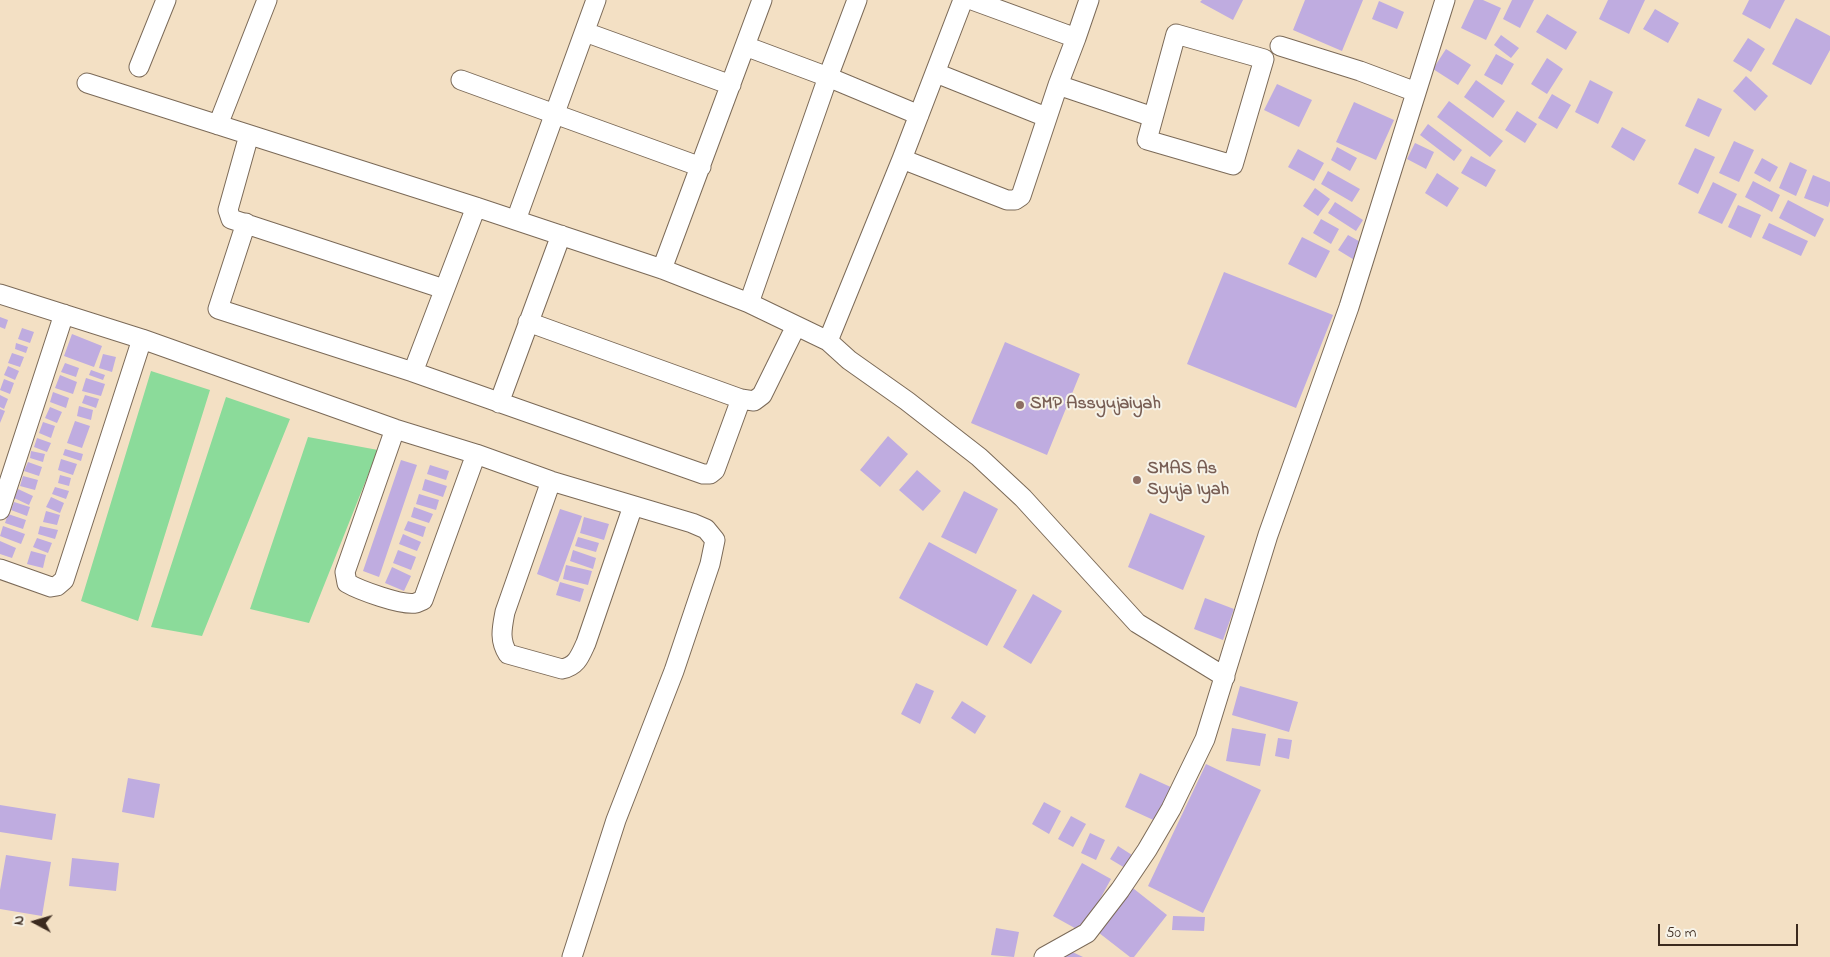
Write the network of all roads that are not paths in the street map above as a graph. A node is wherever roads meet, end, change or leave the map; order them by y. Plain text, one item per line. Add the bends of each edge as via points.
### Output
1 (166, 0) edge
2 (267, 0) edge
3 (596, 0) edge
4 (856, 0) edge
5 (962, 0) edge
6 (972, 0) edge
7 (1089, 0) edge
8 (1446, 0) edge
9 (758, 1) edge
10 (585, 32) junction
11 (1076, 38) junction
12 (745, 46) junction
13 (1280, 46) dead end
14 (140, 67) dead end
15 (936, 73) junction
16 (828, 77) junction
17 (461, 80) dead end
18 (86, 83) dead end
19 (1058, 84) junction
20 (731, 85) junction
21 (1416, 92) junction
22 (555, 114) junction
23 (919, 115) junction
24 (1046, 117) junction
25 (1153, 117) junction
26 (218, 125) junction
27 (249, 135) junction
28 (902, 159) junction
29 (701, 167) junction
30 (476, 206) junction
31 (516, 220) junction
32 (246, 223) junction
33 (561, 235) junction
34 (662, 269) junction
35 (444, 289) junction
36 (0, 294) edge
37 (749, 303) junction
38 (64, 314) junction
39 (528, 322) junction
40 (796, 326) junction
41 (142, 339) junction
42 (828, 341) junction
43 (412, 372) junction
44 (741, 399) junction
45 (499, 403) junction
46 (395, 429) junction
47 (476, 454) junction
48 (551, 481) junction
49 (633, 506) junction
50 (0, 510) edge
51 (0, 569) edge
52 (1224, 677) junction
53 (572, 957) edge
54 (1044, 957) edge

1 - 14 street
2 - 26 street
3 - 10 street
4 - 16 street
5 - 15 street
6 - 11 street
7 - 11 street
8 - 21 street
9 - 12 street
10 - 20 street
10 - 22 street
11 - 19 street
12 - 16 street
12 - 20 street
13 - 21 street
15 - 23 street
15 - 24 street
16 - 23 street
16 - 37 street
17 - 22 street
18 - 26 street
19 - 24 street
19 - 25 street
20 - 29 street
21 - 52 street via 1349,307 1268,535
22 - 29 street
22 - 31 street
23 - 28 street
24 - 28 street via 1021,196 1016,200 1006,200
25 - 25 street via 1176,34 1264,59 1233,165 1146,140
26 - 27 street
27 - 30 street
27 - 32 street via 228,210 231,219
28 - 42 street
29 - 34 street
30 - 31 street
30 - 35 street
31 - 33 street
32 - 35 street
32 - 43 street via 218,308
33 - 34 street
33 - 39 street
34 - 37 street
35 - 43 street
36 - 38 street
37 - 40 street
38 - 41 street
38 - 50 street
39 - 44 street
39 - 45 street
40 - 42 street
40 - 44 street via 762,395 754,401
41 - 46 street
41 - 51 street via 64,580 51,587
42 - 52 street via 979,457 1030,504 1137,623
43 - 45 street
44 - 45 street via 715,470 710,474
46 - 47 street
46 - 47 street via 345,572 347,582 359,589 403,602 423,600
47 - 48 street
48 - 49 street
48 - 49 street via 501,632 502,646 508,654 562,668 577,662
49 - 53 street via 692,523 706,529 715,540 683,644 616,820
52 - 54 street via 1205,739 1147,850 1087,932

